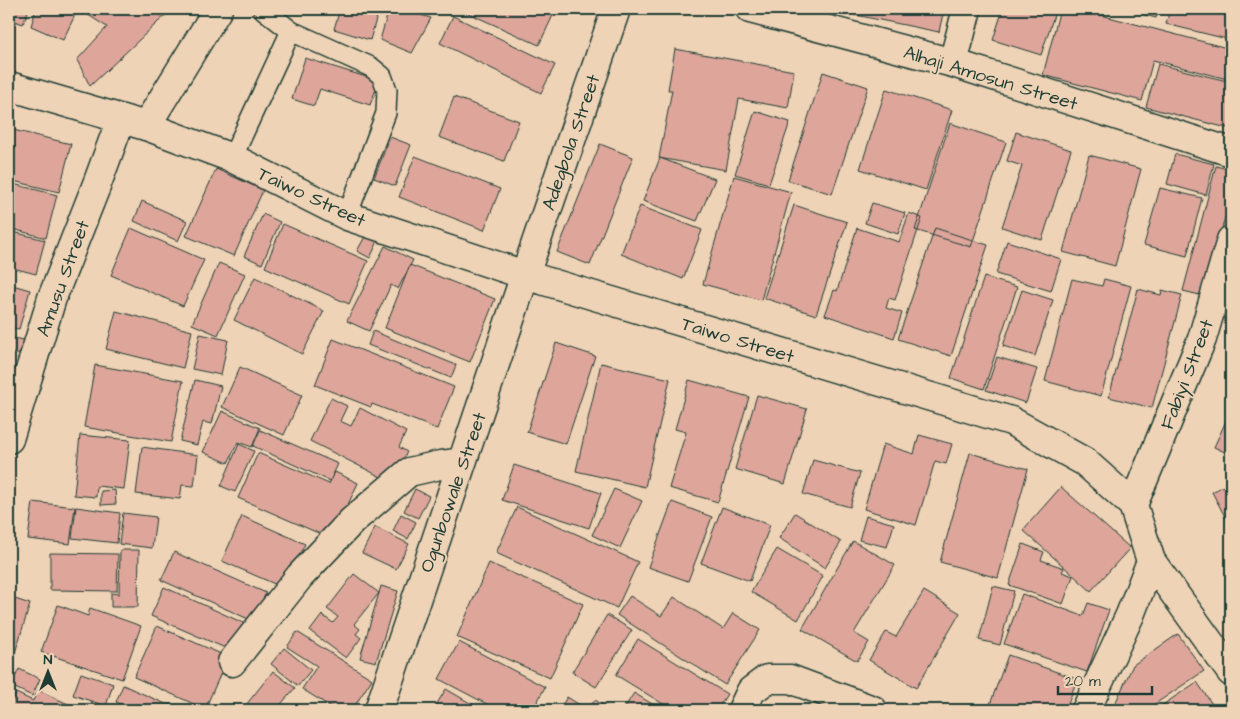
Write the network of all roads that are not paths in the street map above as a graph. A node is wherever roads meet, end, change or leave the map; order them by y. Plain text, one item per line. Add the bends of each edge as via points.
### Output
1 (218, 9) edge
2 (263, 9) edge
3 (616, 9) edge
4 (750, 9) edge
5 (967, 9) edge
6 (291, 31) junction
7 (953, 63) junction
8 (9, 86) edge
9 (134, 123) junction
10 (1231, 152) edge
11 (232, 158) junction
12 (348, 216) junction
13 (1231, 240) edge
14 (525, 274) junction
15 (9, 439) edge
16 (462, 462) junction
17 (1133, 505) junction
18 (1151, 561) junction
19 (232, 662) dead end
20 (1231, 672) edge
21 (379, 710) edge
22 (742, 710) edge
23 (873, 710) edge
24 (1086, 710) edge

1 - 9 street, Amusu Street
2 - 6 lane
3 - 14 street, Adegbola Street
4 - 7 street, Alhaji Amosun Street
5 - 7 street
6 - 11 lane
6 - 12 lane via 371,68 382,76 387,90 386,113
7 - 10 street, Alhaji Amosun Street
8 - 9 street, Taiwo Street
9 - 11 street, Taiwo Street
9 - 15 street, Amusu Street via 97,184 52,298
11 - 12 street, Taiwo Street
12 - 14 street, Taiwo Street
13 - 17 street, Fabiyi Street via 1202,339
14 - 16 street, Ogunbowale Street
14 - 17 street, Taiwo Street via 1011,420 1085,462
16 - 19 street via 409,472 366,509 300,576
16 - 21 street, Ogunbowale Street
17 - 18 street
18 - 20 street
18 - 24 street
22 - 23 street via 751,691 767,679 790,679

